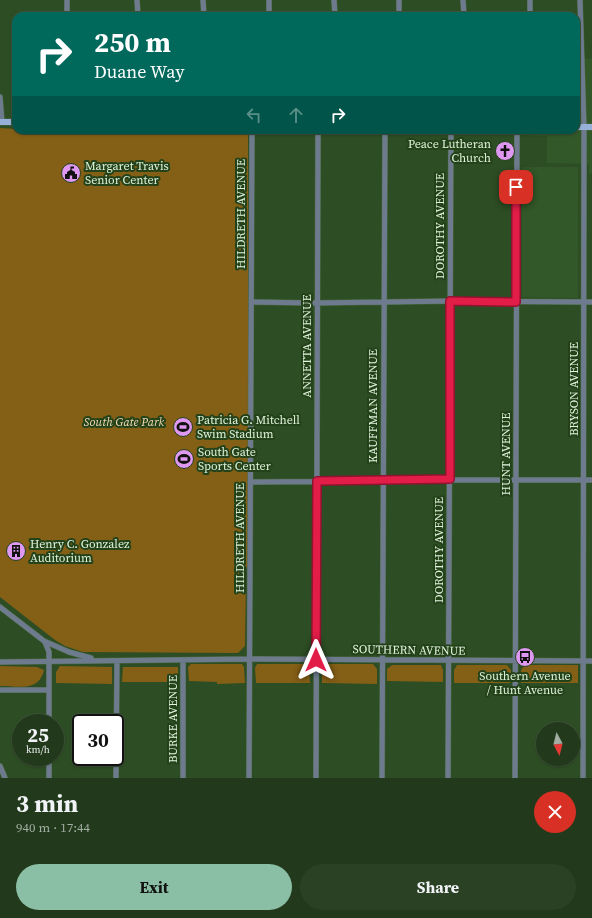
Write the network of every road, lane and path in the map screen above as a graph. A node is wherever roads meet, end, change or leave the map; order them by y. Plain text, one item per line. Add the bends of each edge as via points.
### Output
1 (67, 0) edge
2 (137, 0) edge
3 (203, 0) edge
4 (269, 0) edge
5 (334, 0) edge
6 (399, 0) edge
7 (463, 0) edge
8 (530, 0) edge
9 (580, 0) edge
10 (67, 12) edge
11 (138, 12) edge
12 (204, 12) edge
13 (269, 12) edge
14 (335, 12) edge
15 (399, 12) edge
16 (464, 12) edge
17 (530, 12) edge
18 (0, 97) edge
19 (1, 122) edge
20 (12, 122) edge
21 (580, 127) edge
22 (584, 127) junction
23 (592, 127) edge
24 (252, 134) edge
25 (318, 134) edge
26 (385, 134) edge
27 (451, 134) edge
28 (516, 134) edge
29 (450, 301) junction
30 (251, 302) junction
31 (384, 302) junction
32 (516, 302) junction
33 (584, 302) junction
34 (592, 302) edge
35 (318, 303) junction
36 (450, 479) junction
37 (516, 479) junction
38 (383, 480) junction
39 (584, 480) junction
40 (592, 480) edge
41 (317, 481) junction
42 (250, 482) junction
43 (0, 606) edge
44 (44, 641) junction
45 (249, 659) junction
46 (117, 660) junction
47 (183, 660) junction
48 (316, 660) junction
49 (382, 660) junction
50 (106, 661) junction
51 (449, 661) junction
52 (516, 661) junction
53 (583, 661) junction
54 (592, 661) edge
55 (0, 662) edge
56 (50, 662) junction
57 (0, 690) edge
58 (50, 690) junction
59 (50, 714) edge
60 (0, 766) edge
61 (50, 766) edge
62 (5, 778) edge
63 (50, 778) edge
64 (116, 778) edge
65 (183, 778) edge
66 (249, 778) edge
67 (316, 778) edge
68 (382, 778) edge
69 (448, 778) edge
70 (515, 778) edge
71 (583, 778) edge

1 - 10 street
2 - 11 street
3 - 12 street
4 - 13 street
5 - 14 street
6 - 15 street
7 - 16 street
8 - 17 street
9 - 22 street, BRYSON AVENUE
18 - 19 street
19 - 20 main road
21 - 22 main road
22 - 23 main road
22 - 33 street, BRYSON AVENUE
24 - 30 street, HILDRETH AVENUE
25 - 35 street, ANNETTA AVENUE
26 - 31 street, KAUFFMAN AVENUE
27 - 29 street, DOROTHY AVENUE
28 - 32 street, HUNT AVENUE
29 - 31 street
29 - 32 street
29 - 36 street, DOROTHY AVENUE
30 - 35 street
30 - 42 street, HILDRETH AVENUE
31 - 35 street
31 - 38 street, KAUFFMAN AVENUE
32 - 33 street
32 - 37 street, HUNT AVENUE
33 - 34 street
33 - 39 street, BRYSON AVENUE
35 - 41 street, ANNETTA AVENUE
36 - 37 street
36 - 38 street
36 - 51 street, DOROTHY AVENUE
37 - 39 street
37 - 52 street, HUNT AVENUE
38 - 41 street
38 - 49 street, KAUFFMAN AVENUE
39 - 40 street
39 - 53 street, BRYSON AVENUE
41 - 42 street
41 - 48 street, ANNETTA AVENUE
42 - 45 street, HILDRETH AVENUE
43 - 44 street, SOUTHERN AVENUE
44 - 50 street, SOUTHERN AVENUE via 74,654
44 - 56 street via 49,649
45 - 47 street, SOUTHERN AVENUE
45 - 48 street, SOUTHERN AVENUE
45 - 66 street, HILDRETH AVENUE
46 - 47 street, SOUTHERN AVENUE
46 - 50 street, SOUTHERN AVENUE
46 - 64 street
47 - 65 street, BURKE AVENUE
48 - 49 street, SOUTHERN AVENUE
48 - 67 street, ANNETTA AVENUE
49 - 51 street, SOUTHERN AVENUE
49 - 68 street, KAUFFMAN AVENUE
50 - 56 street, SOUTHERN AVENUE
51 - 52 street, SOUTHERN AVENUE
51 - 69 street, DOROTHY AVENUE
52 - 53 street, SOUTHERN AVENUE
52 - 70 street, HUNT AVENUE
53 - 54 street, SOUTHERN AVENUE
53 - 71 street, BRYSON AVENUE
55 - 56 street, SOUTHERN AVENUE
56 - 58 street
57 - 58 street
58 - 59 street
60 - 62 street
61 - 63 street

